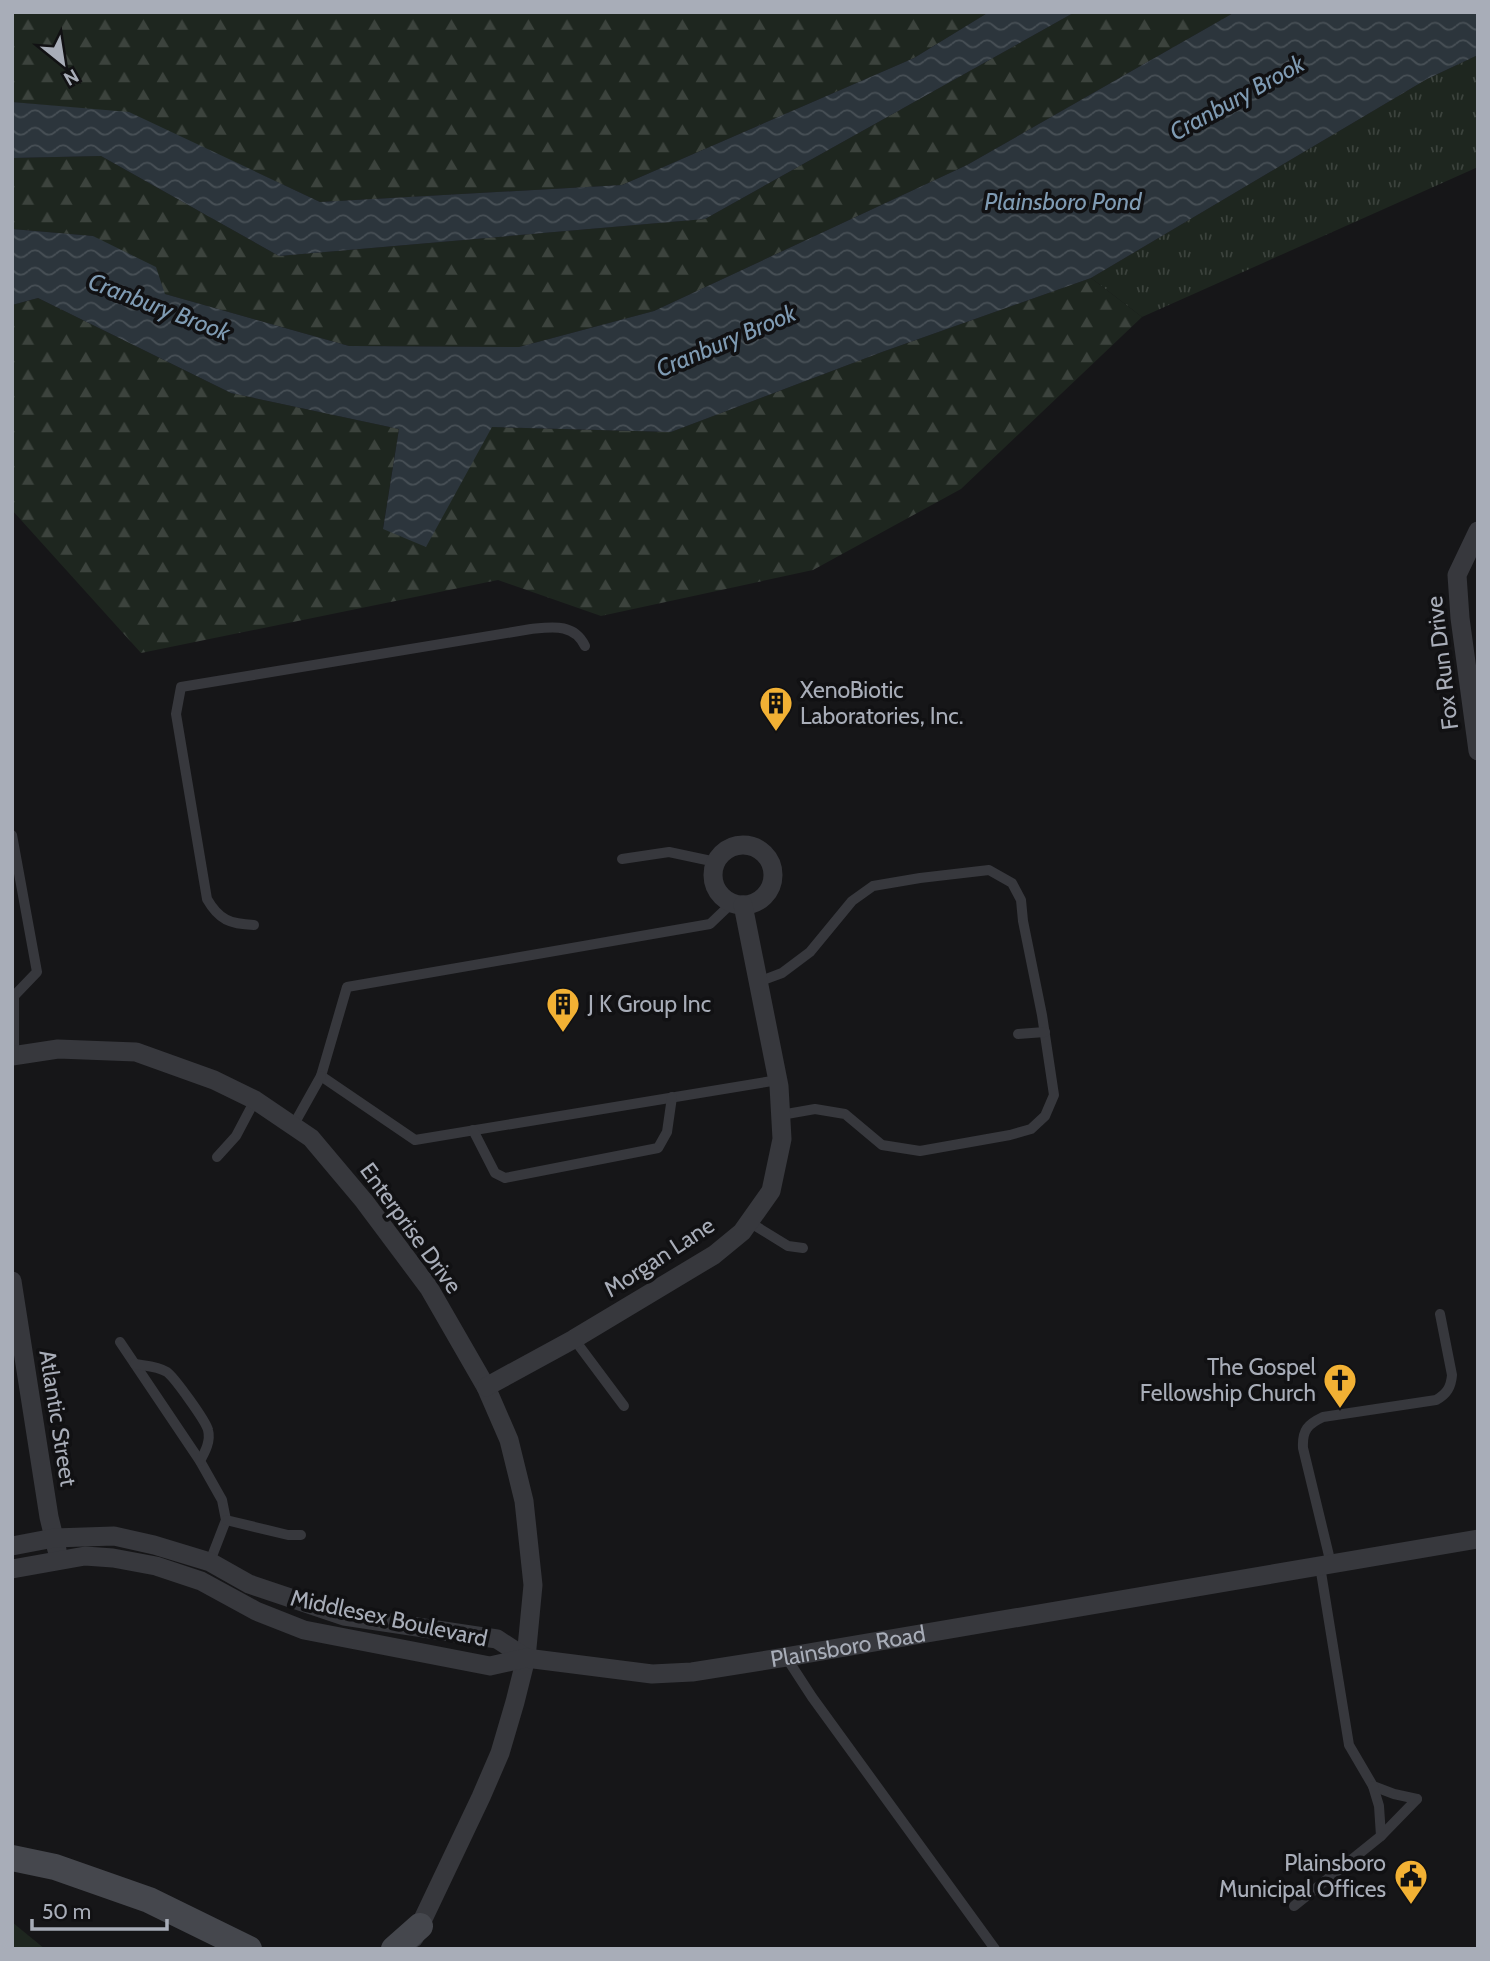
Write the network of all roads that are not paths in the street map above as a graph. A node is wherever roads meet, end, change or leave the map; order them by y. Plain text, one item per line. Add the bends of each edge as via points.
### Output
1 (1478, 531) edge
2 (585, 646) dead end
3 (1478, 751) edge
4 (12, 835) edge
5 (622, 859) dead end
6 (716, 862) junction
7 (738, 904) junction
8 (254, 925) dead end
9 (758, 982) junction
10 (13, 996) edge
11 (1045, 1032) junction
12 (1018, 1034) dead end
13 (13, 1056) edge
14 (321, 1076) junction
15 (778, 1080) junction
16 (672, 1097) junction
17 (255, 1100) junction
18 (781, 1115) junction
19 (293, 1126) junction
20 (472, 1130) junction
21 (216, 1157) dead end
22 (749, 1222) junction
23 (803, 1248) dead end
24 (12, 1281) edge
25 (1440, 1314) dead end
26 (575, 1339) junction
27 (120, 1342) dead end
28 (135, 1364) junction
29 (486, 1387) junction
30 (624, 1406) dead end
31 (200, 1461) junction
32 (226, 1520) junction
33 (301, 1535) dead end
34 (54, 1538) junction
35 (1478, 1539) edge
36 (12, 1546) edge
37 (59, 1561) junction
38 (210, 1562) junction
39 (1325, 1565) junction
40 (12, 1569) edge
41 (201, 1581) junction
42 (786, 1657) junction
43 (526, 1658) junction
44 (1373, 1786) junction
45 (1381, 1836) junction
46 (12, 1858) edge
47 (1294, 1906) dead end
48 (414, 1937) edge
49 (249, 1949) edge
50 (394, 1949) edge
51 (995, 1949) edge

1 - 3 street, Fox Run Drive via 1457,575
2 - 8 lane via 573,631 558,626 181,687 176,714 207,899 224,919
4 - 10 lane via 37,972
5 - 6 lane via 669,852
6 - 7 street via 715,885 720,894
6 - 7 street via 737,845 748,845 771,864 768,891 754,902
7 - 9 street, Morgan Lane
7 - 14 lane via 710,924 347,987
9 - 11 lane via 782,973 810,952 852,901 873,886 989,870 1012,883 1021,900
9 - 15 street, Morgan Lane
10 - 13 lane
11 - 12 lane
11 - 18 lane via 1054,1095 1045,1116 1031,1129 920,1151 882,1145 845,1114 815,1109
13 - 17 street, Enterprise Drive via 58,1049 136,1052
14 - 19 lane
14 - 20 lane via 415,1140
15 - 16 lane
15 - 18 street, Morgan Lane
16 - 20 lane
16 - 20 lane via 667,1132 658,1149 505,1178 495,1173
17 - 19 street, Enterprise Drive
17 - 21 lane via 236,1136
18 - 22 street, Morgan Lane via 782,1139 771,1191
19 - 29 street, Enterprise Drive via 311,1138 364,1201 429,1288
22 - 23 lane via 788,1246
22 - 26 street, Morgan Lane via 714,1255
24 - 34 street, Atlantic Street
25 - 39 lane via 1452,1375 1444,1396 1324,1417 1304,1431 1303,1448
26 - 29 street, Morgan Lane
26 - 30 lane
27 - 28 lane
28 - 31 lane
28 - 31 lane via 169,1373 201,1417 209,1431
29 - 43 street, Enterprise Drive via 509,1440 524,1501 533,1584
31 - 32 lane via 222,1500
32 - 33 lane
32 - 38 lane
34 - 36 street, Middlesex Boulevard
34 - 37 street, Atlantic Street
34 - 38 street, Middlesex Boulevard via 114,1536
35 - 39 street, Plainsboro Road
37 - 40 street, Middlesex Boulevard
37 - 41 street, Middlesex Boulevard via 85,1556 113,1558
38 - 41 lane
38 - 43 street, Middlesex Boulevard via 249,1584 344,1616 497,1639
39 - 42 street, Plainsboro Road
39 - 44 lane via 1349,1745
41 - 43 street, Middlesex Boulevard via 304,1630 490,1666
42 - 43 street, Plainsboro Road via 652,1674
42 - 51 lane
43 - 48 street via 500,1753
44 - 45 lane
44 - 45 lane via 1417,1799
45 - 47 lane
46 - 49 street via 55,1867 149,1900
48 - 50 street

